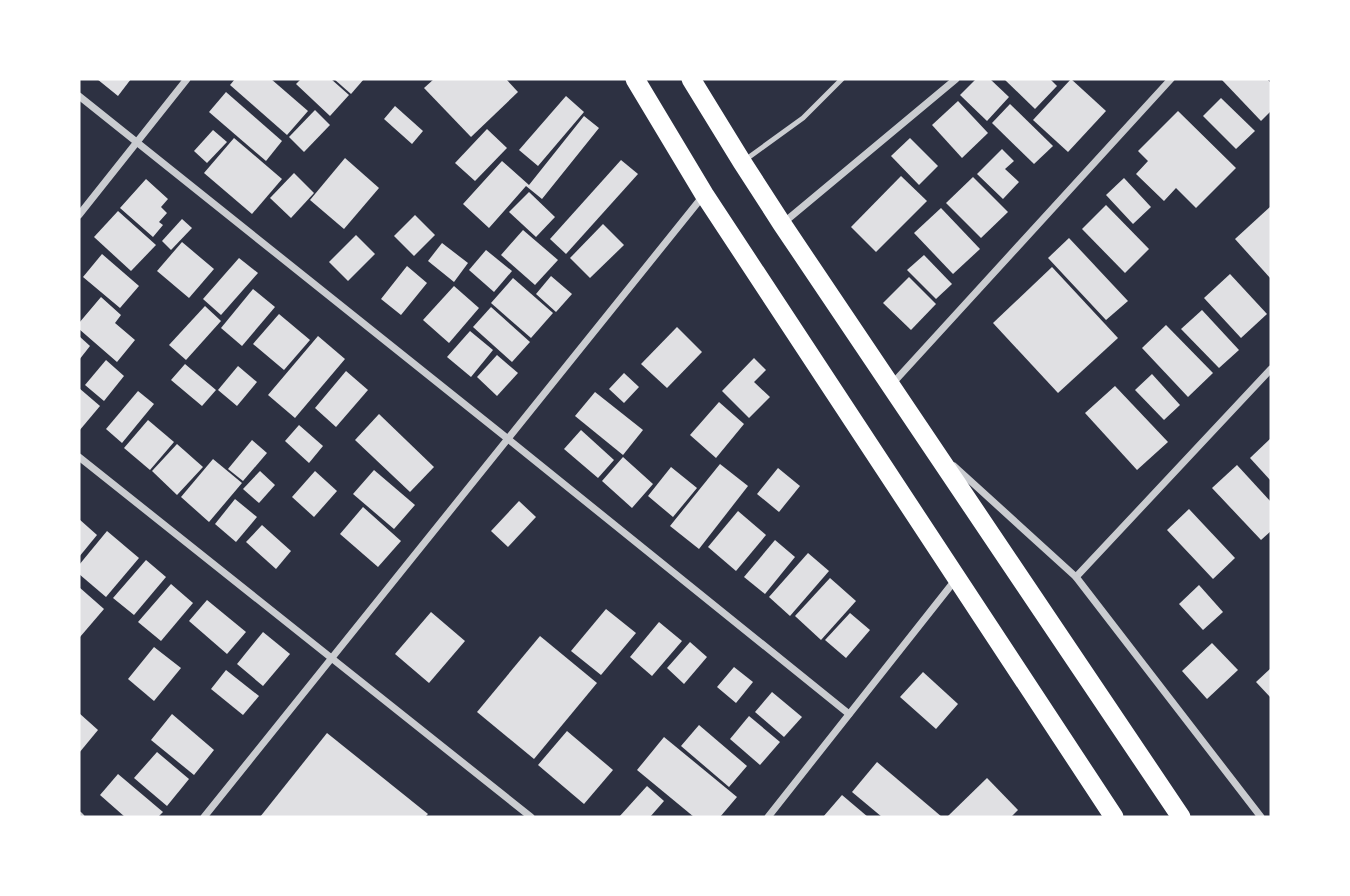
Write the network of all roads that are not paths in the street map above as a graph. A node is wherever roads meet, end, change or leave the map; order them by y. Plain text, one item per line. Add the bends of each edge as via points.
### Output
1 (187, 79) edge
2 (635, 79) edge
3 (691, 79) edge
4 (842, 79) edge
5 (956, 79) edge
6 (1171, 79) edge
7 (79, 96) edge
8 (136, 142) junction
9 (742, 162) junction
10 (704, 194) junction
11 (79, 215) edge
12 (782, 224) junction
13 (1271, 369) edge
14 (890, 386) junction
15 (508, 439) junction
16 (933, 446) junction
17 (79, 457) edge
18 (957, 577) junction
19 (1076, 577) junction
20 (331, 659) junction
21 (849, 714) junction
22 (204, 817) edge
23 (531, 817) edge
24 (768, 817) edge
25 (1114, 817) edge
26 (1181, 817) edge
27 (1261, 817) edge

1 - 8 street
2 - 10 highway
3 - 9 highway
4 - 9 lane via 803,118
5 - 12 street
6 - 14 street
7 - 8 street
8 - 11 street
8 - 15 street
9 - 12 highway
10 - 15 street
10 - 18 highway
12 - 14 highway
13 - 19 street
14 - 16 highway
15 - 20 street
15 - 21 street
16 - 19 street
16 - 26 highway
17 - 20 street
18 - 21 street
18 - 25 highway
19 - 27 street
20 - 22 street
20 - 23 street
21 - 24 street

